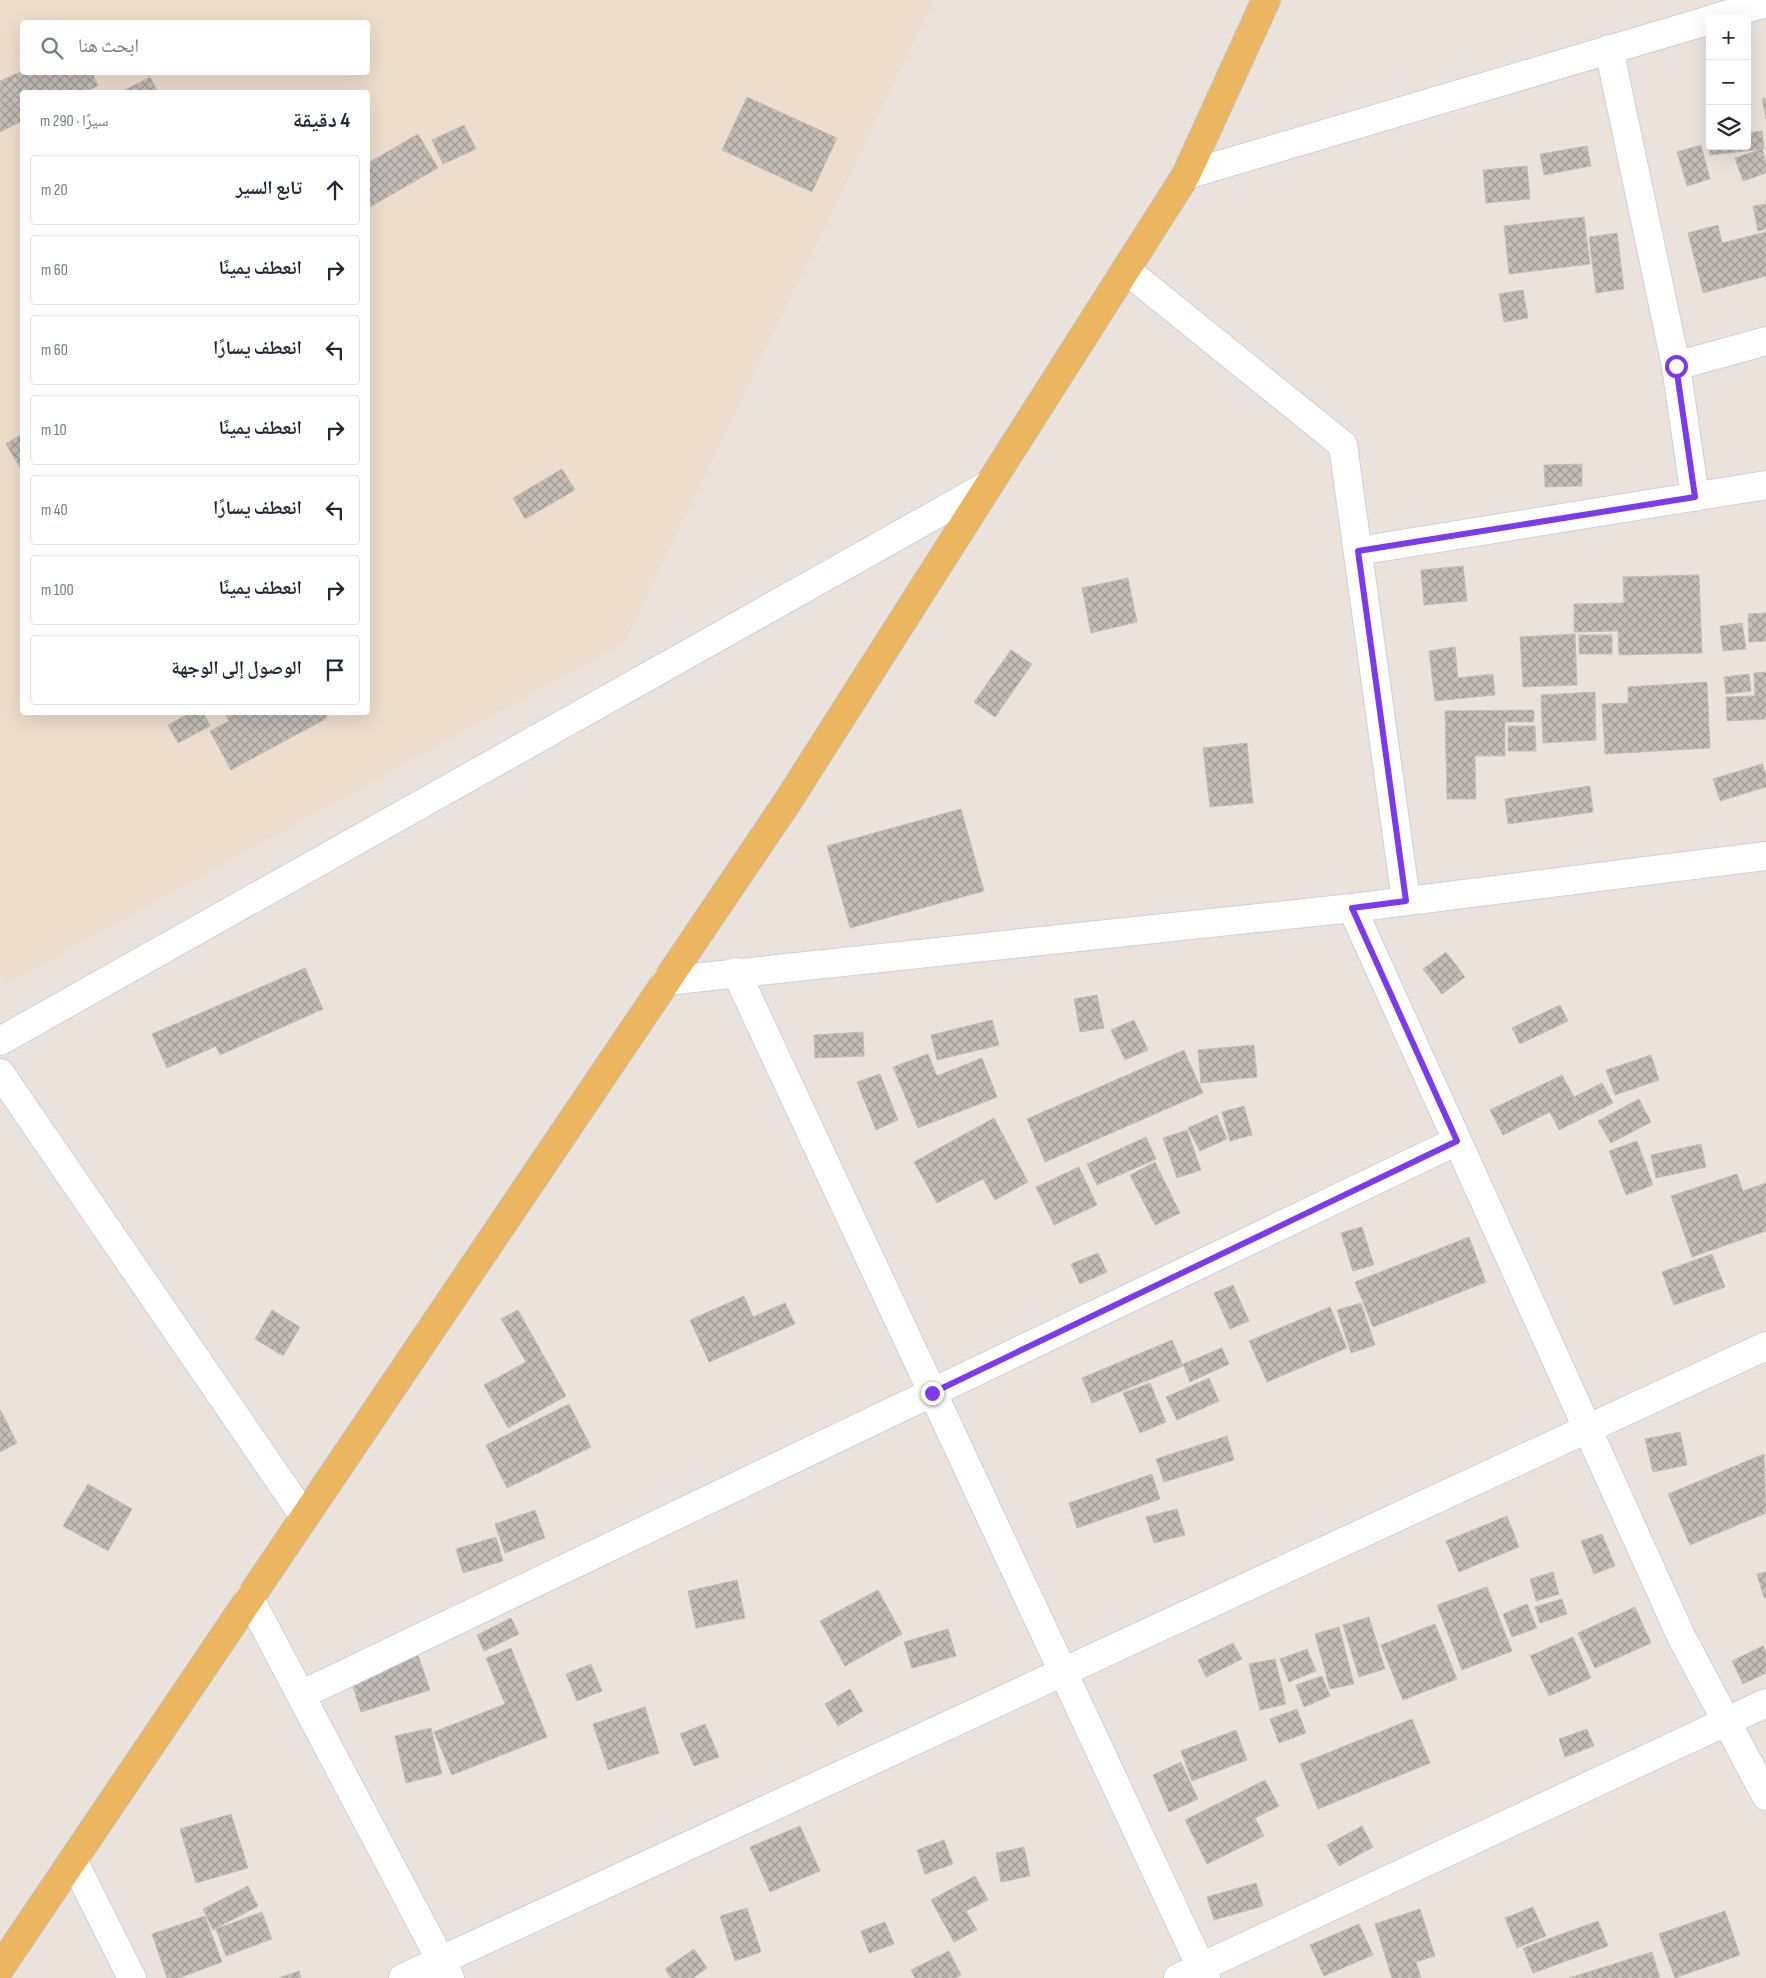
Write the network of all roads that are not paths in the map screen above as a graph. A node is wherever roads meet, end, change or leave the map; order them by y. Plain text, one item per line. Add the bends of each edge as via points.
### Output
1 (1266, 0) edge
2 (1766, 3) edge
3 (1725, 15) edge
4 (1706, 20) edge
5 (1609, 49) junction
6 (1186, 175) junction
7 (1126, 270) junction
8 (1766, 341) edge
9 (1676, 366) junction
10 (988, 485) junction
11 (1766, 485) edge
12 (1695, 497) junction
13 (1358, 551) junction
14 (1766, 856) edge
15 (1406, 901) junction
16 (1352, 908) junction
17 (736, 972) junction
18 (665, 981) junction
19 (0, 1041) edge
20 (0, 1073) edge
21 (1457, 1141) junction
22 (1766, 1346) edge
23 (932, 1393) junction
24 (1587, 1429) junction
25 (304, 1516) junction
26 (250, 1597) junction
27 (1063, 1673) junction
28 (301, 1695) junction
29 (1766, 1703) edge
30 (1727, 1722) junction
31 (1766, 1796) edge
32 (73, 1860) junction
33 (0, 1968) edge
34 (445, 1970) edge
35 (1195, 1974) edge
36 (132, 1978) edge
37 (403, 1978) edge

1 - 6 main road
2 - 3 street
4 - 5 street
5 - 6 street
5 - 9 street
6 - 7 main road
7 - 10 main road
7 - 13 street via 1343,445
8 - 9 street
9 - 12 street
10 - 18 main road via 788,800
10 - 19 street
11 - 12 street
12 - 13 street
13 - 15 street
14 - 15 street
15 - 16 street
16 - 17 street
16 - 21 street
17 - 18 street
17 - 23 street
18 - 25 main road
20 - 25 street
21 - 23 street
21 - 24 street
22 - 24 street
23 - 27 street
23 - 28 street
24 - 27 street
24 - 30 street via 1681,1636
25 - 26 main road
26 - 28 street
26 - 32 main road
27 - 34 street
27 - 35 street
28 - 34 street
29 - 30 street
30 - 31 street
30 - 35 street
32 - 33 main road
32 - 36 street
34 - 37 street

